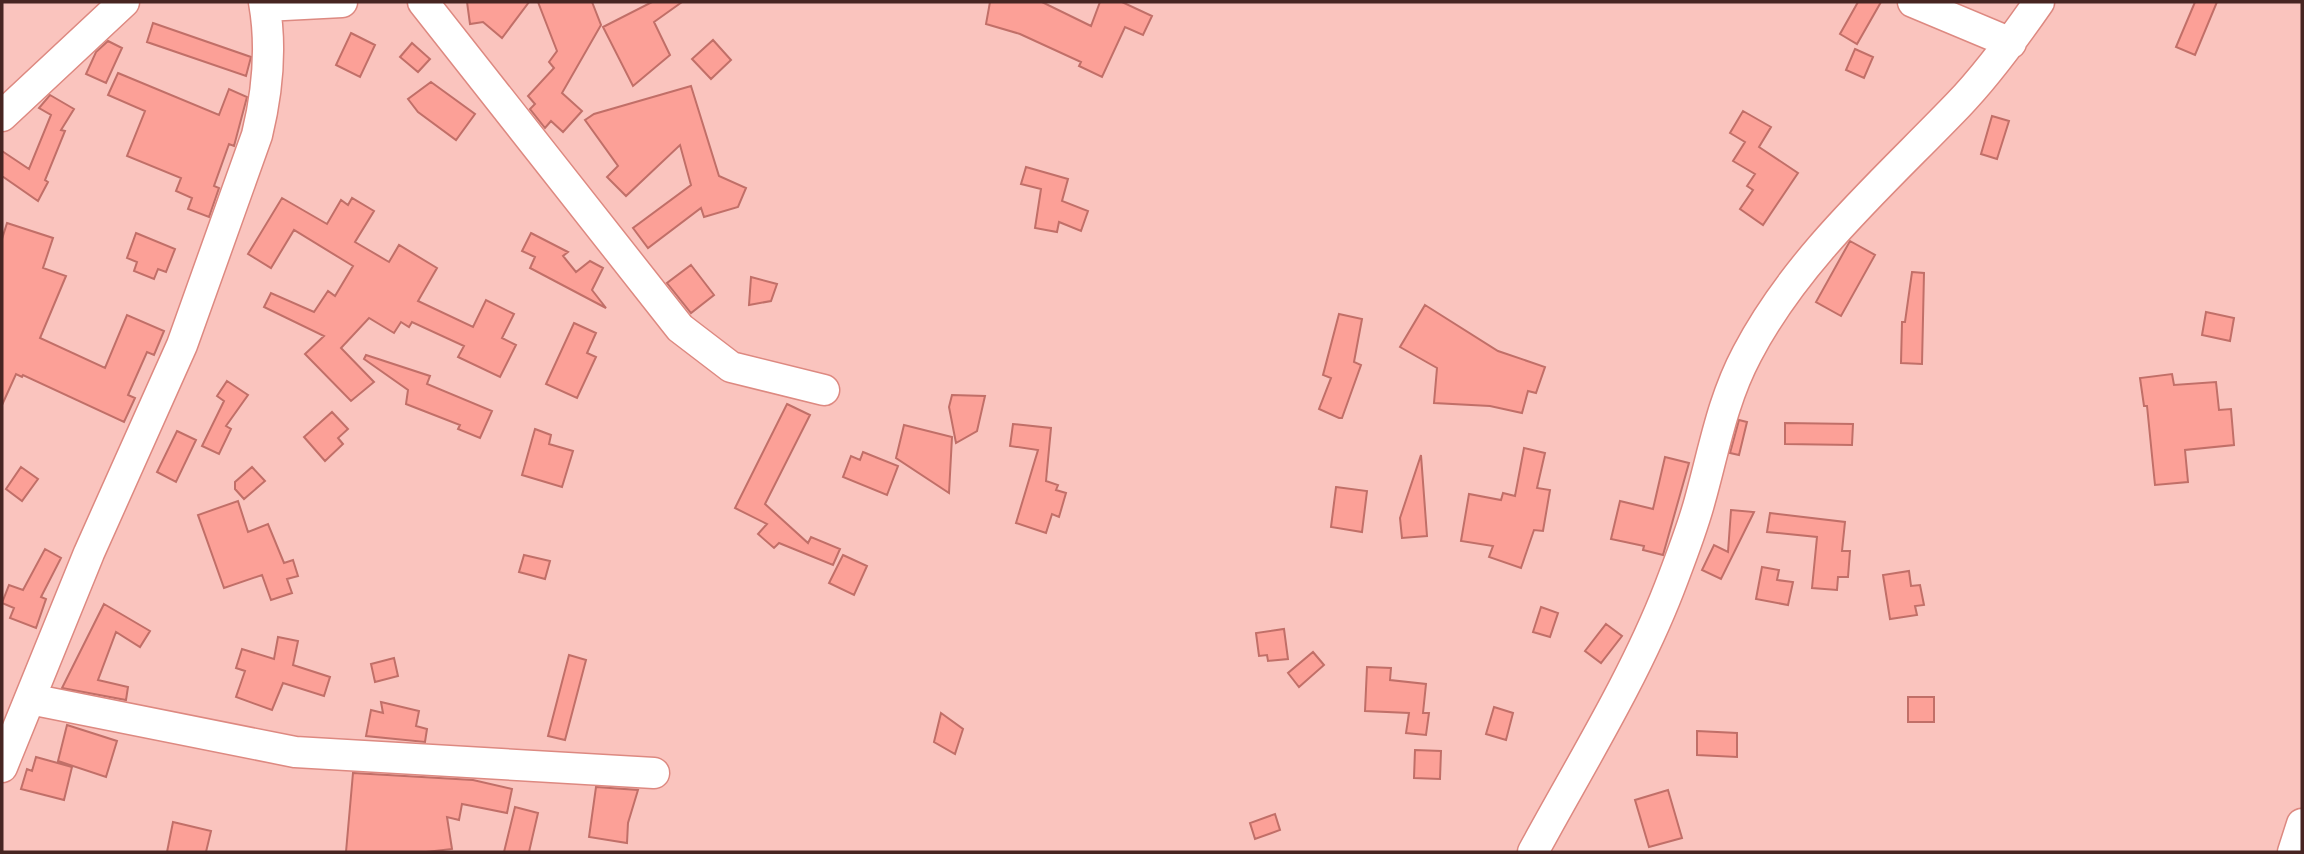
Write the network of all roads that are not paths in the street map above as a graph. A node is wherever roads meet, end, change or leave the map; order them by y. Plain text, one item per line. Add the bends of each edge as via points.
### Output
1 (124, 2) edge
2 (342, 2) edge
3 (423, 2) edge
4 (1913, 2) edge
5 (2039, 2) edge
6 (264, 4) edge
7 (2011, 43) junction
8 (2, 116) edge
9 (824, 390) dead end
10 (30, 699) junction
11 (3, 759) edge
12 (654, 773) dead end
13 (2302, 824) edge
14 (1533, 852) edge
15 (2292, 852) edge

1 - 8 street
2 - 6 street
3 - 9 street via 680,328 731,367
4 - 7 street
5 - 7 street
6 - 10 street via 269,62 257,135 182,345
7 - 14 street via 1959,104 1883,179 1783,296 1747,354 1723,406 1700,501 1668,591
10 - 11 street
10 - 12 street via 295,752
13 - 15 street

